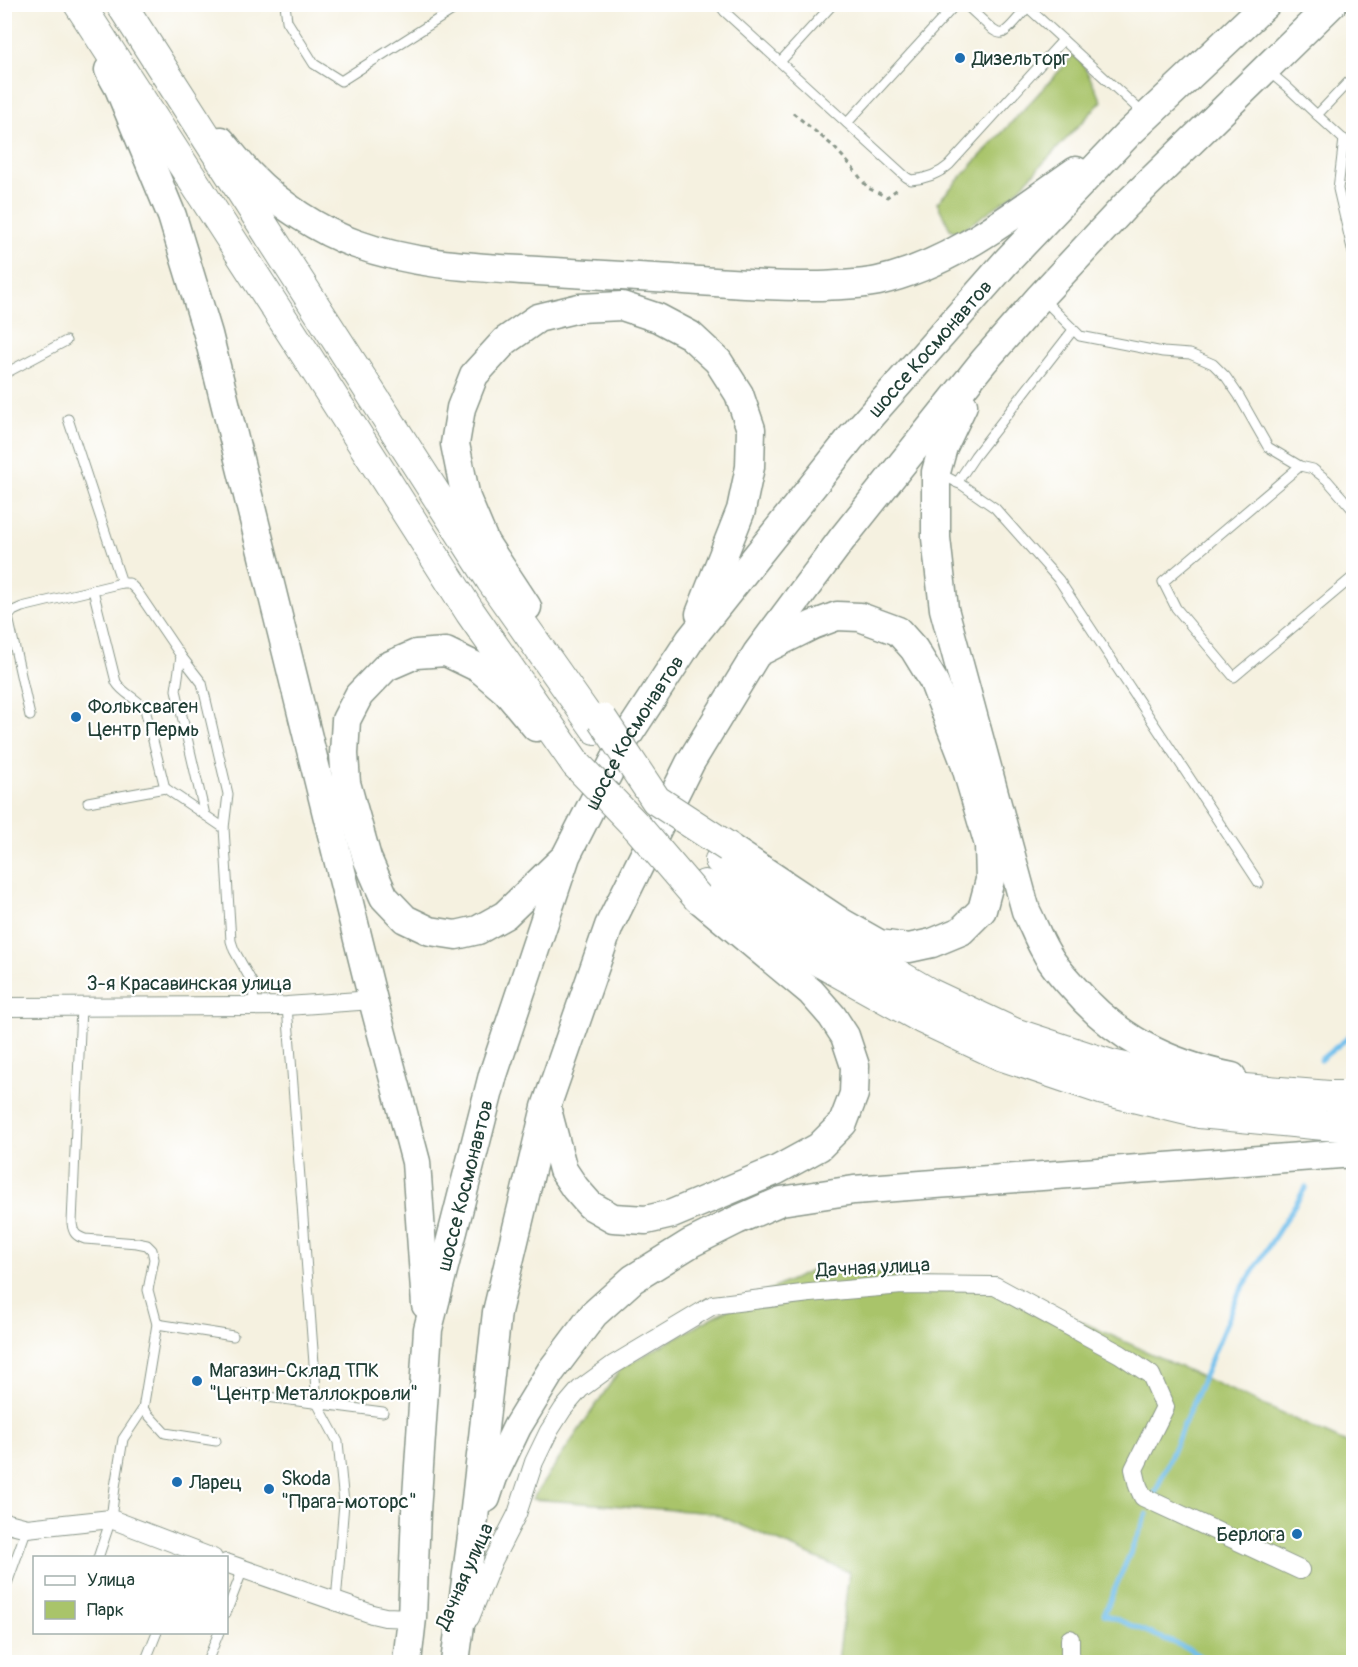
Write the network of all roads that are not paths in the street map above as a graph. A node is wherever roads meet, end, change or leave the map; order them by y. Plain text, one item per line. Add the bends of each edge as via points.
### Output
1 (74, 4) edge
2 (79, 4) edge
3 (285, 4) edge
4 (462, 4) edge
5 (719, 4) edge
6 (833, 4) edge
7 (956, 4) edge
8 (965, 4) edge
9 (1266, 4) edge
10 (1332, 4) edge
11 (1025, 6) edge
12 (128, 15) edge
13 (1063, 40) junction
14 (780, 62) junction
15 (1265, 69) junction
16 (1353, 76) edge
17 (1317, 115) junction
18 (847, 123) junction
19 (1136, 126) junction
20 (1344, 139) junction
21 (1353, 149) edge
22 (1353, 257) edge
23 (1040, 297) junction
24 (1073, 330) junction
25 (66, 341) dead end
26 (984, 361) junction
27 (4, 374) edge
28 (68, 419) dead end
29 (1300, 466) junction
30 (947, 477) junction
31 (1353, 511) edge
32 (1353, 576) edge
33 (122, 583) junction
34 (93, 590) junction
35 (690, 640) junction
36 (756, 653) junction
37 (181, 656) junction
38 (30, 716) dead end
39 (599, 724) junction
40 (573, 770) junction
41 (165, 788) junction
42 (88, 802) dead end
43 (205, 815) junction
44 (224, 828) junction
45 (566, 856) junction
46 (713, 873) junction
47 (1259, 883) dead end
48 (373, 1000) junction
49 (254, 1006) junction
50 (287, 1006) junction
51 (4, 1007) edge
52 (81, 1007) junction
53 (1353, 1087) edge
54 (1353, 1096) edge
55 (546, 1107) junction
56 (1353, 1126) edge
57 (1353, 1154) edge
58 (157, 1324) junction
59 (428, 1329) junction
60 (233, 1336) dead end
61 (244, 1394) dead end
62 (316, 1404) junction
63 (143, 1409) junction
64 (383, 1412) dead end
65 (216, 1441) dead end
66 (111, 1519) junction
67 (4, 1522) edge
68 (27, 1528) junction
69 (472, 1536) junction
70 (98, 1556) edge
71 (210, 1556) edge
72 (235, 1566) edge
73 (1299, 1570) dead end
74 (4, 1592) edge
75 (228, 1602) edge
76 (336, 1602) junction
77 (412, 1618) junction
78 (156, 1634) edge
79 (218, 1634) edge
80 (1070, 1639) dead end
81 (457, 1657) edge
82 (146, 1662) edge
83 (207, 1662) edge
84 (407, 1662) edge
85 (1070, 1662) edge

1 - 48 main road via 119,88 172,216 208,334
2 - 40 highway
3 - 4 lane via 287,21 314,64 341,81
5 - 14 lane
6 - 14 lane
7 - 18 lane
8 - 11 lane via 998,33 1007,30
9 - 19 main road, шоссе Космонавтов
10 - 15 main road
11 - 13 lane
12 - 19 main road via 233,155 287,207 356,244 431,262 791,286 877,281 911,272 964,247
12 - 39 highway via 491,580
13 - 18 lane via 943,171 912,180
13 - 19 lane
14 - 18 lane
15 - 17 lane
15 - 23 main road via 1125,206
16 - 17 lane
17 - 20 lane
19 - 35 main road, шоссе Космонавтов via 1006,262 850,440
20 - 21 lane
20 - 22 lane via 1338,189
23 - 24 lane
23 - 26 main road
24 - 29 lane via 1080,336 1190,354 1213,364 1239,396 1268,447
24 - 30 lane via 975,456
25 - 27 lane
26 - 30 main road via 943,447
26 - 36 main road
28 - 33 lane
29 - 31 lane via 1313,468
29 - 32 lane via 1163,582 1176,608 1234,677
30 - 47 lane via 995,508 1059,580
30 - 53 main road via 936,538 944,609 1026,910 1046,953 1089,1007 1123,1034 1160,1054 1202,1071 1232,1077
33 - 34 lane
33 - 37 lane via 134,586
34 - 38 lane via 22,607 8,617
34 - 41 lane via 116,682 145,709
35 - 39 main road via 741,510 750,467 751,429 739,394 718,361 690,335 658,318 622,306 579,308 538,318 505,341 474,375 461,408 455,444 466,498 485,543 577,678
35 - 45 main road, шоссе Космонавтов via 626,738
36 - 46 main road via 837,616 860,617 898,631 933,680 964,760 989,845 990,880 982,910 961,931 932,944 909,948 879,944 842,923
36 - 55 main road via 690,763 609,926
37 - 43 lane via 176,690
37 - 44 lane via 202,683 228,794
39 - 46 highway, bridge
40 - 45 main road via 506,691 479,668 446,652 416,654 386,667 359,695 346,720 346,783 367,858 384,897 405,919 430,932 456,935 478,930 505,915
40 - 46 highway, bridge via 639,829
41 - 42 lane
41 - 43 lane
43 - 44 lane
44 - 49 lane via 231,941 251,978
45 - 59 main road, шоссе Космонавтов via 493,1075
46 - 54 highway via 929,993 1014,1033 1111,1065 1208,1086
46 - 55 main road via 845,1036 855,1066 854,1094 843,1124 819,1147 777,1170 646,1221 614,1218 590,1205 574,1188 562,1170
46 - 56 highway via 811,957 923,1019 1000,1055 1104,1090 1199,1113
48 - 50 street, 3-я Красавинская улица
48 - 59 main road via 416,1162
49 - 50 street, 3-я Красавинская улица
49 - 52 street, 3-я Красавинская улица
50 - 62 lane
51 - 52 street, 3-я Красавинская улица
52 - 58 lane via 73,1231 85,1239 137,1243 153,1250 148,1290
55 - 69 main road via 497,1312
57 - 69 main road via 854,1190 781,1201 737,1220 633,1279 594,1314 550,1371 517,1426
58 - 60 lane
58 - 63 lane
59 - 77 main road, шоссе Космонавтов
61 - 62 lane
62 - 64 lane
62 - 76 lane via 338,1442 344,1503
63 - 65 lane via 165,1433
63 - 66 lane via 123,1439
66 - 68 street
66 - 70 lane
66 - 71 street
67 - 68 street
68 - 74 lane
69 - 81 main road
72 - 75 lane
72 - 76 street
73 - 81 street, Дачная улица via 1143,1497 1134,1469 1165,1407 1151,1375 1120,1354 995,1286 902,1285 810,1293 713,1305 580,1389 563,1409 534,1462 517,1514 493,1561
76 - 77 street via 379,1616
77 - 84 main road, шоссе Космонавтов
78 - 82 lane
79 - 83 lane
80 - 85 street

